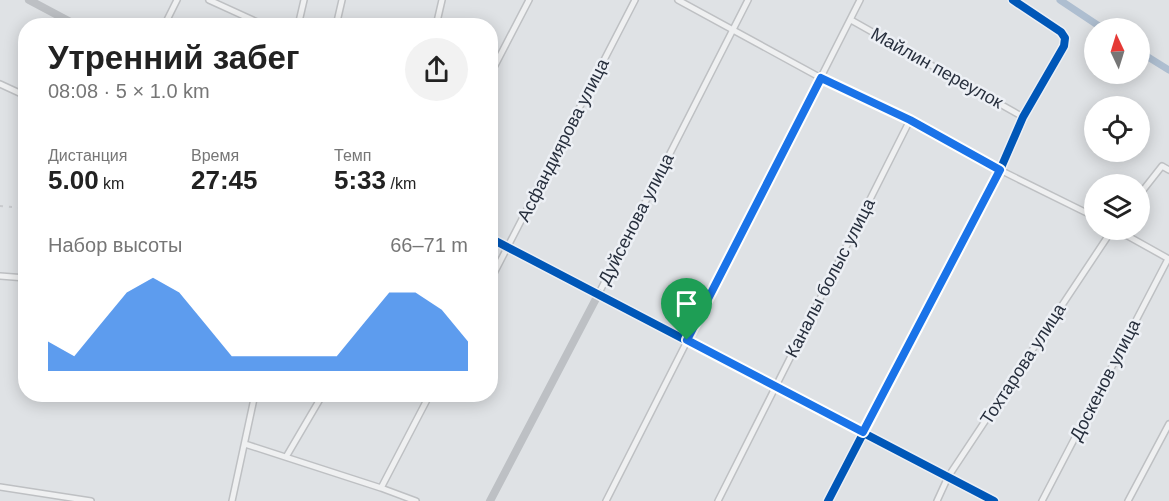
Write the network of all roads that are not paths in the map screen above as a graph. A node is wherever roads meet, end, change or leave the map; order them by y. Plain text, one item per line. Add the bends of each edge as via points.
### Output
1 (29, 0) edge
2 (177, 0) edge
3 (209, 0) edge
4 (304, 0) edge
5 (342, 0) edge
6 (442, 0) edge
7 (529, 0) edge
8 (634, 0) edge
9 (678, 0) edge
10 (748, 0) edge
11 (860, 0) edge
12 (1013, 0) edge
13 (63, 18) edge
14 (168, 18) edge
15 (248, 18) edge
16 (300, 18) edge
17 (338, 18) edge
18 (438, 18) edge
19 (850, 20) junction
20 (733, 29) junction
21 (498, 61) edge
22 (821, 78) junction
23 (0, 84) edge
24 (18, 92) edge
25 (1023, 117) junction
26 (910, 120) junction
27 (1000, 170) junction
28 (1169, 170) edge
29 (1150, 181) edge
30 (1084, 212) edge
31 (1105, 240) edge
32 (1135, 240) edge
33 (498, 242) edge
34 (508, 247) junction
35 (1168, 259) edge
36 (498, 265) edge
37 (0, 276) edge
38 (18, 277) edge
39 (599, 293) junction
40 (687, 340) junction
41 (775, 386) junction
42 (253, 402) edge
43 (317, 402) edge
44 (426, 402) edge
45 (1169, 424) edge
46 (863, 432) junction
47 (244, 444) junction
48 (286, 457) junction
49 (948, 477) junction
50 (0, 487) edge
51 (381, 488) junction
52 (91, 501) edge
53 (232, 501) edge
54 (416, 501) edge
55 (490, 501) edge
56 (606, 501) edge
57 (718, 501) edge
58 (828, 501) edge
59 (937, 501) edge
60 (994, 501) edge
61 (1042, 501) edge
62 (1128, 501) edge

1 - 13 street
2 - 14 street
3 - 15 street
4 - 16 street
5 - 17 street
6 - 18 street
7 - 21 street
8 - 34 street, Асфандиярова улица
9 - 20 street
10 - 20 street, Дуйсенова улица
11 - 19 street
12 - 25 street via 1065,38
19 - 22 street
19 - 25 street, Майлин переулок
20 - 22 street
20 - 39 street, Дуйсенова улица
22 - 26 street
22 - 40 street
23 - 24 street
25 - 27 street
26 - 27 street
26 - 41 street, Каналы болыс улица
27 - 30 street
27 - 46 street
28 - 29 street via 1162,166
31 - 49 street, Тохтарова улица
32 - 35 street
33 - 34 street
34 - 36 street, Асфандиярова улица
34 - 39 street
35 - 61 street, Доскенов улица
37 - 38 street
39 - 40 street
39 - 55 street, Дуйсенова улица
40 - 41 street
40 - 56 street
41 - 46 street
41 - 57 street, Каналы болыс улица
42 - 47 street
43 - 48 street
44 - 51 street
45 - 62 street
46 - 49 street
46 - 58 street
47 - 48 street
47 - 53 street
48 - 51 street
49 - 59 street, Тохтарова улица
49 - 60 street
50 - 52 street
51 - 54 street

